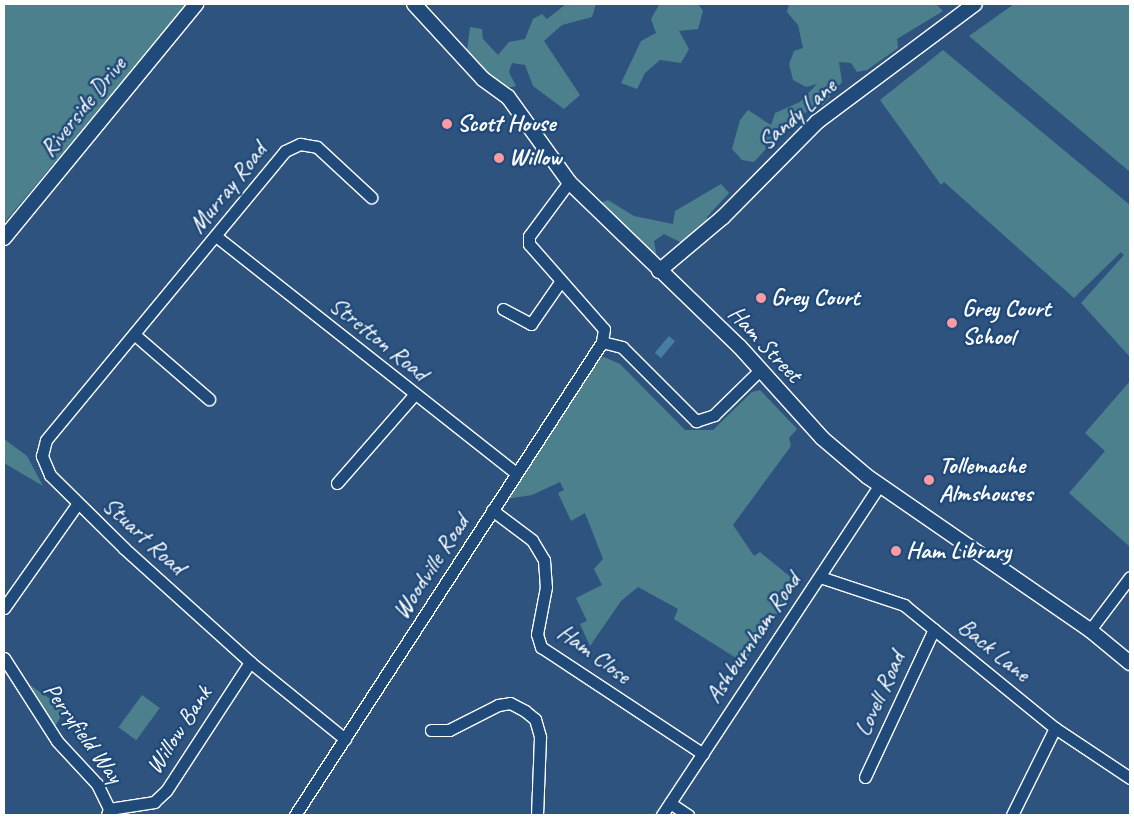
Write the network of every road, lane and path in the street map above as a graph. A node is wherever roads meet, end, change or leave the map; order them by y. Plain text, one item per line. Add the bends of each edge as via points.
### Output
1 (196, 4) edge
2 (414, 4) edge
3 (975, 4) edge
4 (569, 182) junction
5 (371, 197) dead end
6 (217, 236) junction
7 (4, 238) edge
8 (658, 271) junction
9 (560, 282) junction
10 (503, 309) dead end
11 (135, 335) junction
12 (602, 342) junction
13 (759, 371) junction
14 (414, 395) junction
15 (209, 399) dead end
16 (516, 473) junction
17 (337, 483) dead end
18 (880, 485) junction
19 (78, 503) junction
20 (492, 510) junction
21 (820, 577) junction
22 (1130, 577) edge
23 (4, 608) edge
24 (934, 629) junction
25 (1090, 630) junction
26 (4, 658) edge
27 (250, 662) junction
28 (1130, 663) edge
29 (1055, 728) junction
30 (431, 730) dead end
31 (345, 739) junction
32 (704, 754) junction
33 (865, 777) dead end
34 (1130, 778) edge
35 (670, 803) junction
36 (108, 812) edge
37 (295, 815) edge
38 (537, 815) edge
39 (662, 815) edge
40 (688, 815) edge
41 (1012, 815) edge

1 - 7 street, Riverside Drive
2 - 4 street, Ham Street via 483,79 508,97
3 - 8 street, Sandy Lane via 817,122 723,217
4 - 8 street, Ham Street
4 - 9 street via 529,236 531,251
5 - 6 street, Murray Road via 317,147 300,144 285,151
6 - 11 street, Murray Road
6 - 14 street, Stretton Road
8 - 13 street, Ham Street via 740,346
9 - 10 street via 531,324
9 - 12 street via 604,329
11 - 15 street
11 - 19 street, Stuart Road via 46,440 42,456 50,475
12 - 13 street via 622,347 696,421 714,415
12 - 16 street, Woodville Road
13 - 18 street, Ham Street via 815,431
14 - 16 street, Stretton Road
14 - 17 street
16 - 20 street, Woodville Road
18 - 21 street, Ashburnham Road
18 - 25 street, Ham Street
19 - 23 street
19 - 27 street, Stuart Road
20 - 31 street, Woodville Road
20 - 32 street, Ham Close via 532,540 544,560 546,587 537,634 541,647
21 - 24 street, Back Lane via 888,597
21 - 32 street, Ashburnham Road
22 - 25 street
24 - 29 street, Back Lane
24 - 33 street, Lovell Road
25 - 28 street, Ham Street
26 - 36 street, Perryfield Way via 57,741 97,784
27 - 31 street, Stuart Road
27 - 36 street, Willow Bank via 166,791 154,802
29 - 34 street, Back Lane
29 - 41 street
30 - 38 street via 449,730 498,705 510,703 535,719 540,737
31 - 37 street, Woodville Road
32 - 35 street, Ashburnham Road
35 - 39 street, Ashburnham Road
35 - 40 street

